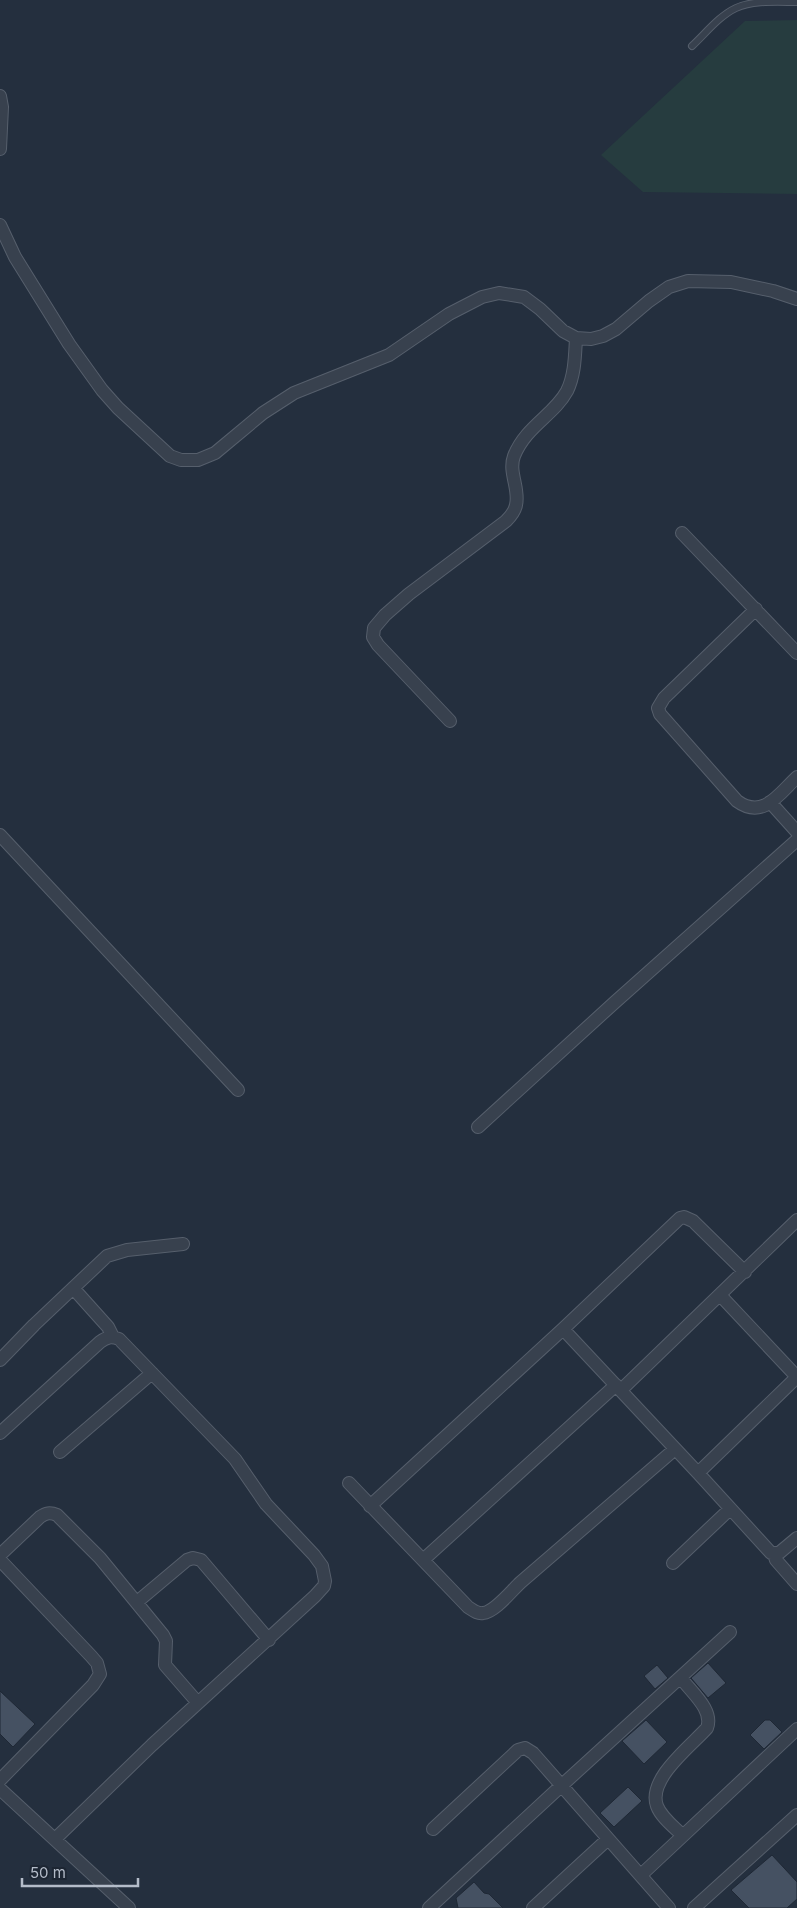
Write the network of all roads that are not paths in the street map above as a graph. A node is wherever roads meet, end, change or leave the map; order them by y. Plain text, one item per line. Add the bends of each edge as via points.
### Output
1 (797, 2) edge
2 (692, 46) dead end
3 (0, 96) edge
4 (0, 149) edge
5 (0, 225) edge
6 (797, 299) edge
7 (576, 338) junction
8 (682, 532) dead end
9 (756, 609) junction
10 (797, 654) edge
11 (450, 721) dead end
12 (797, 777) edge
13 (770, 802) junction
14 (797, 832) edge
15 (0, 835) edge
16 (797, 840) edge
17 (238, 1090) dead end
18 (478, 1127) dead end
19 (797, 1220) edge
20 (183, 1244) dead end
21 (745, 1272) junction
22 (73, 1288) junction
23 (720, 1295) junction
24 (563, 1329) junction
25 (114, 1337) junction
26 (0, 1360) edge
27 (152, 1373) junction
28 (797, 1377) edge
29 (618, 1388) junction
30 (1, 1429) edge
31 (675, 1449) junction
32 (60, 1452) dead end
33 (698, 1473) junction
34 (348, 1483) dead end
35 (370, 1506) junction
36 (730, 1509) junction
37 (797, 1538) edge
38 (774, 1554) junction
39 (0, 1555) edge
40 (0, 1560) edge
41 (423, 1560) junction
42 (672, 1563) dead end
43 (797, 1584) edge
44 (137, 1602) junction
45 (730, 1632) dead end
46 (269, 1640) junction
47 (681, 1678) junction
48 (198, 1703) junction
49 (797, 1729) edge
50 (0, 1780) edge
51 (560, 1786) junction
52 (0, 1789) edge
53 (797, 1815) edge
54 (434, 1829) dead end
55 (682, 1835) junction
56 (54, 1839) junction
57 (608, 1840) junction
58 (641, 1875) junction
59 (129, 1908) edge
60 (429, 1908) edge
61 (533, 1908) edge
62 (668, 1908) edge
63 (694, 1908) edge

1 - 2 lane via 762,2 737,7
3 - 4 street
5 - 7 street via 15,257 102,390 150,440 170,456 181,460 198,460 215,453 280,401 389,355 450,314 482,297 498,293 524,297 563,331
6 - 7 street via 731,282 688,281 669,287 603,336 591,340
7 - 11 street via 567,390 531,429 513,458 516,505 506,522 409,594 374,628 373,637 378,646
8 - 9 street
9 - 10 street
9 - 13 street via 664,698 658,708 664,720 737,801 755,809
12 - 13 street
13 - 14 street
15 - 17 street
16 - 18 street
19 - 21 street
20 - 22 street via 127,1250 106,1256
21 - 23 street
21 - 24 street via 693,1221 684,1217
22 - 25 street
22 - 26 street
23 - 28 street
23 - 29 street
24 - 29 street
24 - 35 street
25 - 27 street via 126,1344
25 - 30 street via 100,1342
27 - 32 street
27 - 46 street via 235,1460 266,1504 322,1566 324,1586
28 - 33 street
29 - 31 street
29 - 41 street
31 - 33 street
31 - 41 street via 488,1612 482,1614 468,1607
33 - 36 street
34 - 35 street
35 - 41 street
36 - 38 street
36 - 42 street
37 - 38 street
38 - 43 street
39 - 44 street via 40,1517 52,1513 100,1558
40 - 50 street via 91,1656 100,1674 98,1680
44 - 46 street via 187,1560 201,1560
44 - 48 street via 166,1640 165,1666
45 - 47 street
46 - 48 street
47 - 51 street
47 - 55 street via 706,1710 710,1722 661,1777 656,1788 657,1807
48 - 56 street
49 - 55 street
51 - 54 street via 533,1753 521,1748
51 - 57 street
51 - 60 street
52 - 56 street
53 - 63 street
55 - 58 street
56 - 59 street
57 - 58 street
57 - 61 street
58 - 62 street

